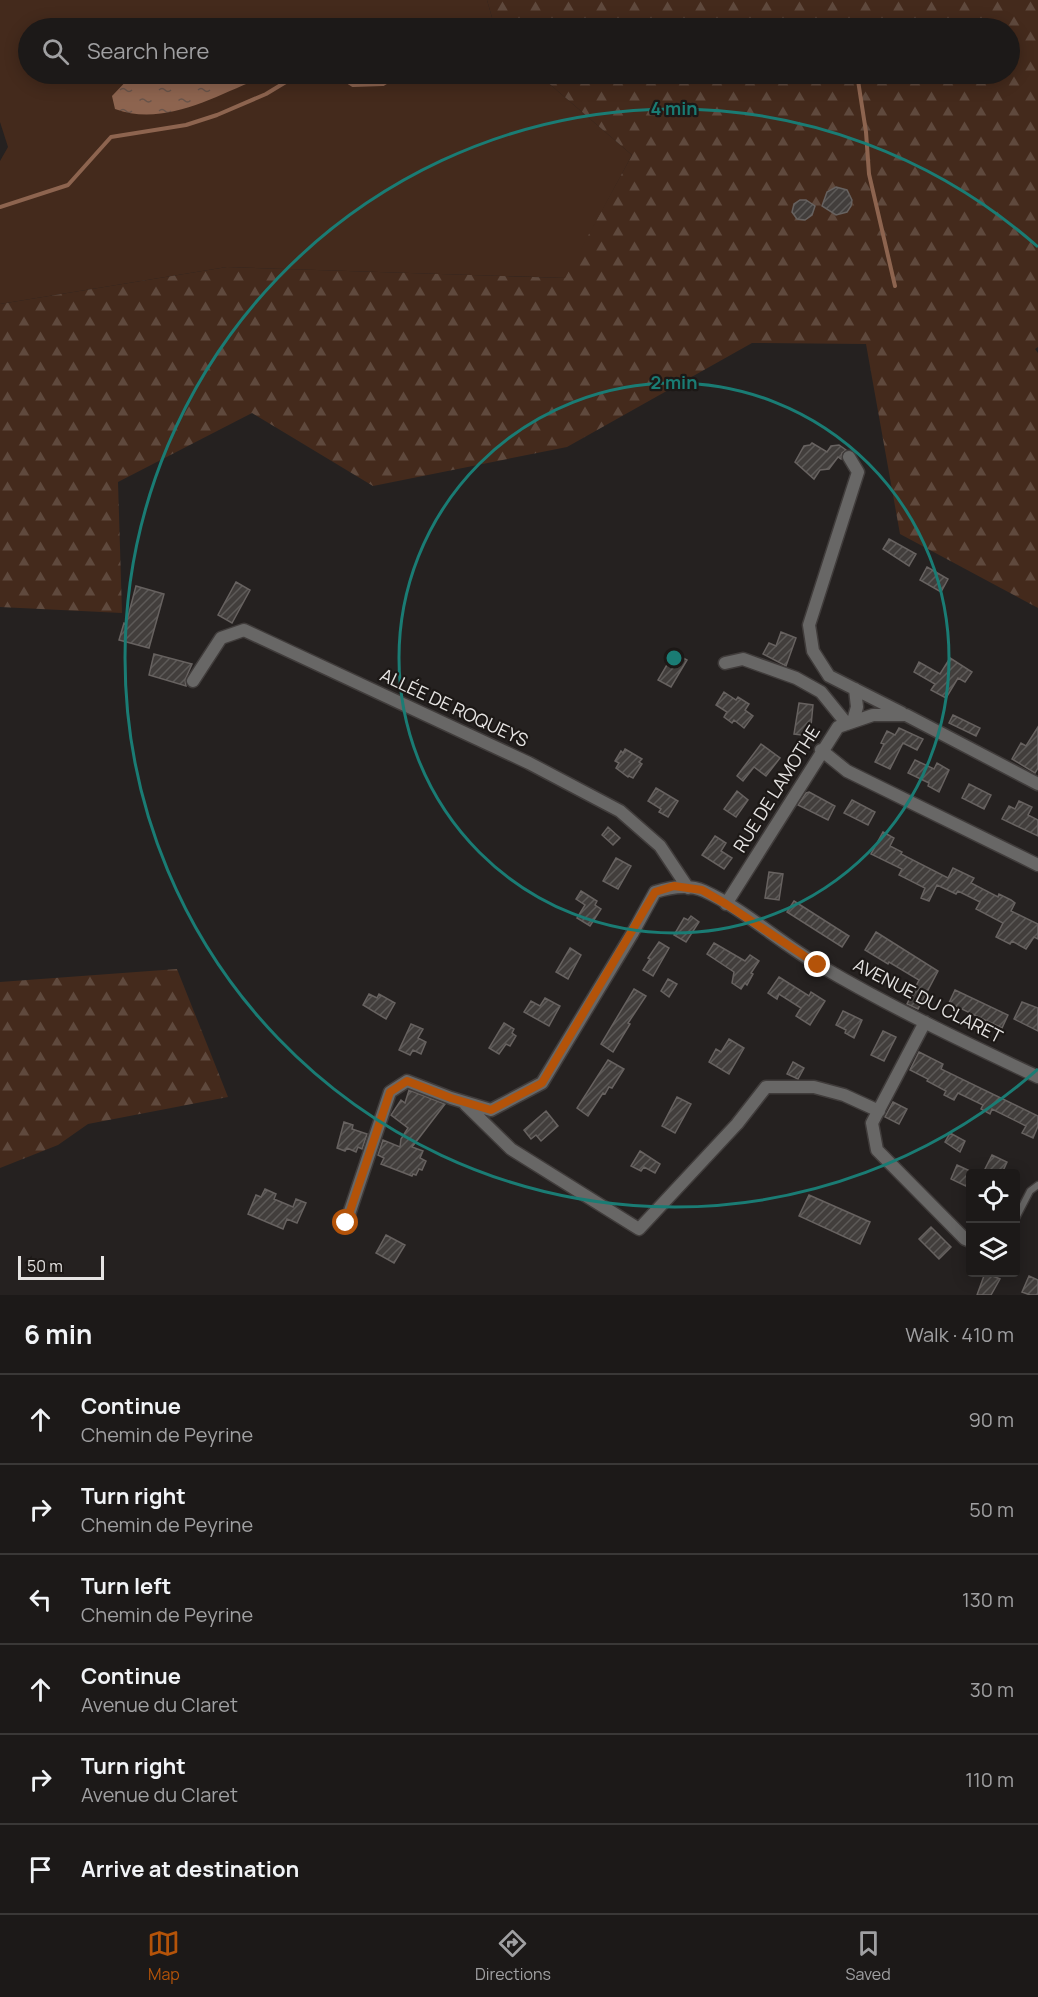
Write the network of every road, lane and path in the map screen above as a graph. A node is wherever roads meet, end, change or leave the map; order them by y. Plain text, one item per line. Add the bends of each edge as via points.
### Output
1 (849, 457) dead end
2 (726, 663) dead end
3 (193, 681) dead end
4 (855, 689) junction
5 (906, 715) junction
6 (850, 722) junction
7 (821, 750) junction
8 (1038, 784) edge
9 (1038, 865) edge
10 (688, 888) junction
11 (726, 904) junction
12 (925, 1023) junction
13 (1038, 1077) edge
14 (462, 1102) junction
15 (879, 1111) junction
16 (1038, 1185) edge
17 (1020, 1210) edge
18 (346, 1223) dead end
19 (966, 1239) edge

1 - 4 street via 858,472 809,625 813,651 830,676
2 - 6 street via 743,659 796,678 821,692
3 - 10 street, ALLÉE DE ROQUEYS via 221,638 244,630 529,763 620,811 660,846
4 - 5 street
4 - 6 street via 857,707
5 - 6 street via 873,715
5 - 8 street
6 - 7 street, RUE DE LAMOTHE via 838,727
7 - 9 street via 847,771
7 - 11 street, RUE DE LAMOTHE
10 - 11 street, AVENUE DU CLARET via 702,890
10 - 14 street, AVENUE DU CLARET via 674,886 655,892 542,1083 491,1110
11 - 12 street, AVENUE DU CLARET via 818,965
12 - 13 street, AVENUE DU CLARET
12 - 15 street
14 - 15 street via 511,1149 639,1229 737,1124 766,1087 814,1087
14 - 18 street via 407,1081 390,1092
15 - 19 street via 872,1123 877,1150
16 - 17 lane via 1030,1191

